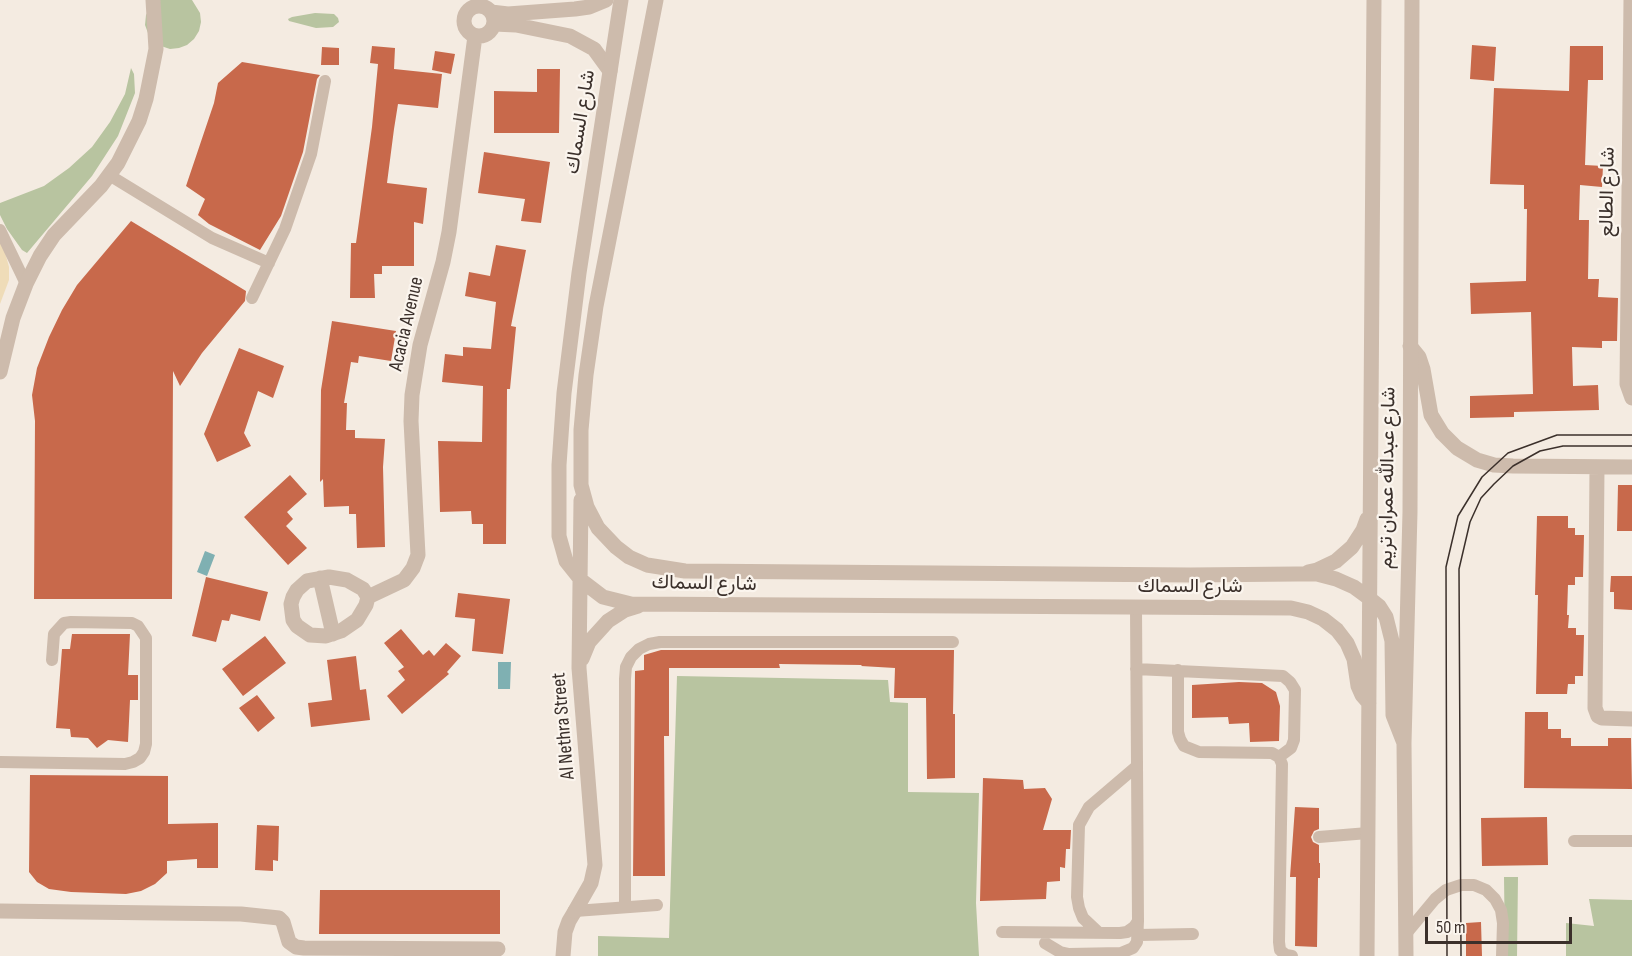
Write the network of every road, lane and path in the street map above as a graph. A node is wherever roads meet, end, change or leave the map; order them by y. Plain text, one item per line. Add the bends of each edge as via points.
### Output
1 (153, 0) edge
2 (606, 0) edge
3 (621, 0) edge
4 (656, 0) edge
5 (1374, 0) edge
6 (1412, 0) edge
7 (1631, 0) edge
8 (487, 11) edge
9 (475, 36) junction
10 (610, 71) junction
11 (325, 81) dead end
12 (1631, 128) edge
13 (109, 175) junction
14 (0, 230) edge
15 (269, 263) junction
16 (26, 284) junction
17 (252, 298) dead end
18 (1410, 346) junction
19 (0, 372) edge
20 (1630, 391) edge
21 (1597, 467) junction
22 (1632, 467) edge
23 (581, 485) junction
24 (1370, 510) junction
25 (1297, 574) junction
26 (320, 578) junction
27 (582, 581) junction
28 (368, 597) junction
29 (1369, 598) junction
30 (645, 604) junction
31 (1136, 609) junction
32 (333, 634) junction
33 (953, 642) dead end
34 (52, 660) dead end
35 (579, 668) junction
36 (1136, 669) junction
37 (1178, 670) junction
38 (1369, 703) junction
39 (1632, 719) edge
40 (1404, 743) junction
41 (1278, 757) junction
42 (0, 762) edge
43 (1137, 766) junction
44 (1368, 833) junction
45 (1319, 837) dead end
46 (1574, 841) dead end
47 (1632, 841) edge
48 (657, 905) dead end
49 (625, 907) junction
50 (0, 911) edge
51 (575, 911) junction
52 (1138, 921) junction
53 (1002, 932) dead end
54 (1099, 933) junction
55 (1193, 934) dead end
56 (1138, 935) junction
57 (1406, 935) junction
58 (1045, 943) dead end
59 (498, 949) dead end
60 (563, 956) edge
61 (1292, 956) edge
62 (1367, 956) edge
63 (1406, 956) edge
64 (1502, 956) edge

1 - 13 street via 156,49 146,99 129,142
2 - 8 street via 575,9 508,14
3 - 10 street, شارع السماك
4 - 23 street, شارع السماك via 596,306 581,429
5 - 24 street, شارع عبدالله عمران تريم
6 - 18 street, شارع عبدالله عمران تريم
7 - 12 street, شارع الطالع
8 - 9 street via 487,34
8 - 9 street via 470,9 464,20
8 - 10 street via 516,25 570,36 594,49
9 - 28 street, Acacia Avenue via 449,232 420,345 412,395 418,555 404,580
10 - 27 street, شارع السماك via 579,273 559,465 559,536 566,561
11 - 15 lane via 311,154
12 - 20 street, شارع الطالع
13 - 15 lane via 212,238
13 - 16 street via 54,235
14 - 16 lane
15 - 17 lane
16 - 19 street
18 - 21 street via 1423,369 1431,415 1457,448 1494,465
18 - 40 street, شارع عبدالله عمران تريم
21 - 22 street
21 - 39 street via 1595,708 1602,718
23 - 25 street, شارع السماك via 597,528 616,547 629,557 666,570
23 - 27 street, Al Nethra Street
24 - 25 street via 1352,547 1336,561
24 - 29 street, شارع عبدالله عمران تريم
25 - 29 street, شارع السماك via 1335,579
26 - 28 street via 347,580
26 - 32 street
26 - 32 street via 307,581 297,590 291,612 303,632
27 - 30 street, شارع السماك via 603,597
27 - 35 street, Al Nethra Street
28 - 32 street via 357,620
29 - 38 street, شارع عبدالله عمران تريم
29 - 40 street via 1386,617 1390,629 1393,715
30 - 31 street, شارع السماك
30 - 35 street via 625,610 603,626 589,642
31 - 36 lane
31 - 38 street, شارع السماك via 1291,608 1308,612 1337,630 1347,643 1358,686
33 - 49 lane via 660,642 639,649 626,667 625,679
34 - 42 lane via 54,634 64,623 132,623 143,631 144,752 125,764
35 - 51 street, Al Nethra Street via 595,866 591,883
36 - 37 lane
36 - 43 lane
37 - 41 lane via 1178,732 1184,746 1198,752 1265,752
37 - 41 lane via 1273,675 1290,682 1295,700 1294,740 1291,748
38 - 44 street, شارع عبدالله عمران تريم
40 - 57 street, شارع عبدالله عمران تريم
41 - 61 lane via 1282,764 1287,838 1279,942 1280,950
43 - 52 lane
43 - 54 lane via 1089,807 1079,825 1079,908 1083,918
44 - 45 lane
44 - 62 street, شارع عبدالله عمران تريم
46 - 47 lane
48 - 49 lane
49 - 51 lane
50 - 59 street via 263,916 279,918 289,942 296,947
51 - 60 street, Al Nethra Street via 565,932
52 - 54 lane via 1127,932
52 - 56 lane
53 - 54 lane
55 - 56 lane
56 - 58 lane via 1133,948 1121,953 1069,954
57 - 63 street, شارع عبدالله عمران تريم
57 - 64 lane via 1446,890 1474,885 1486,890 1501,910

